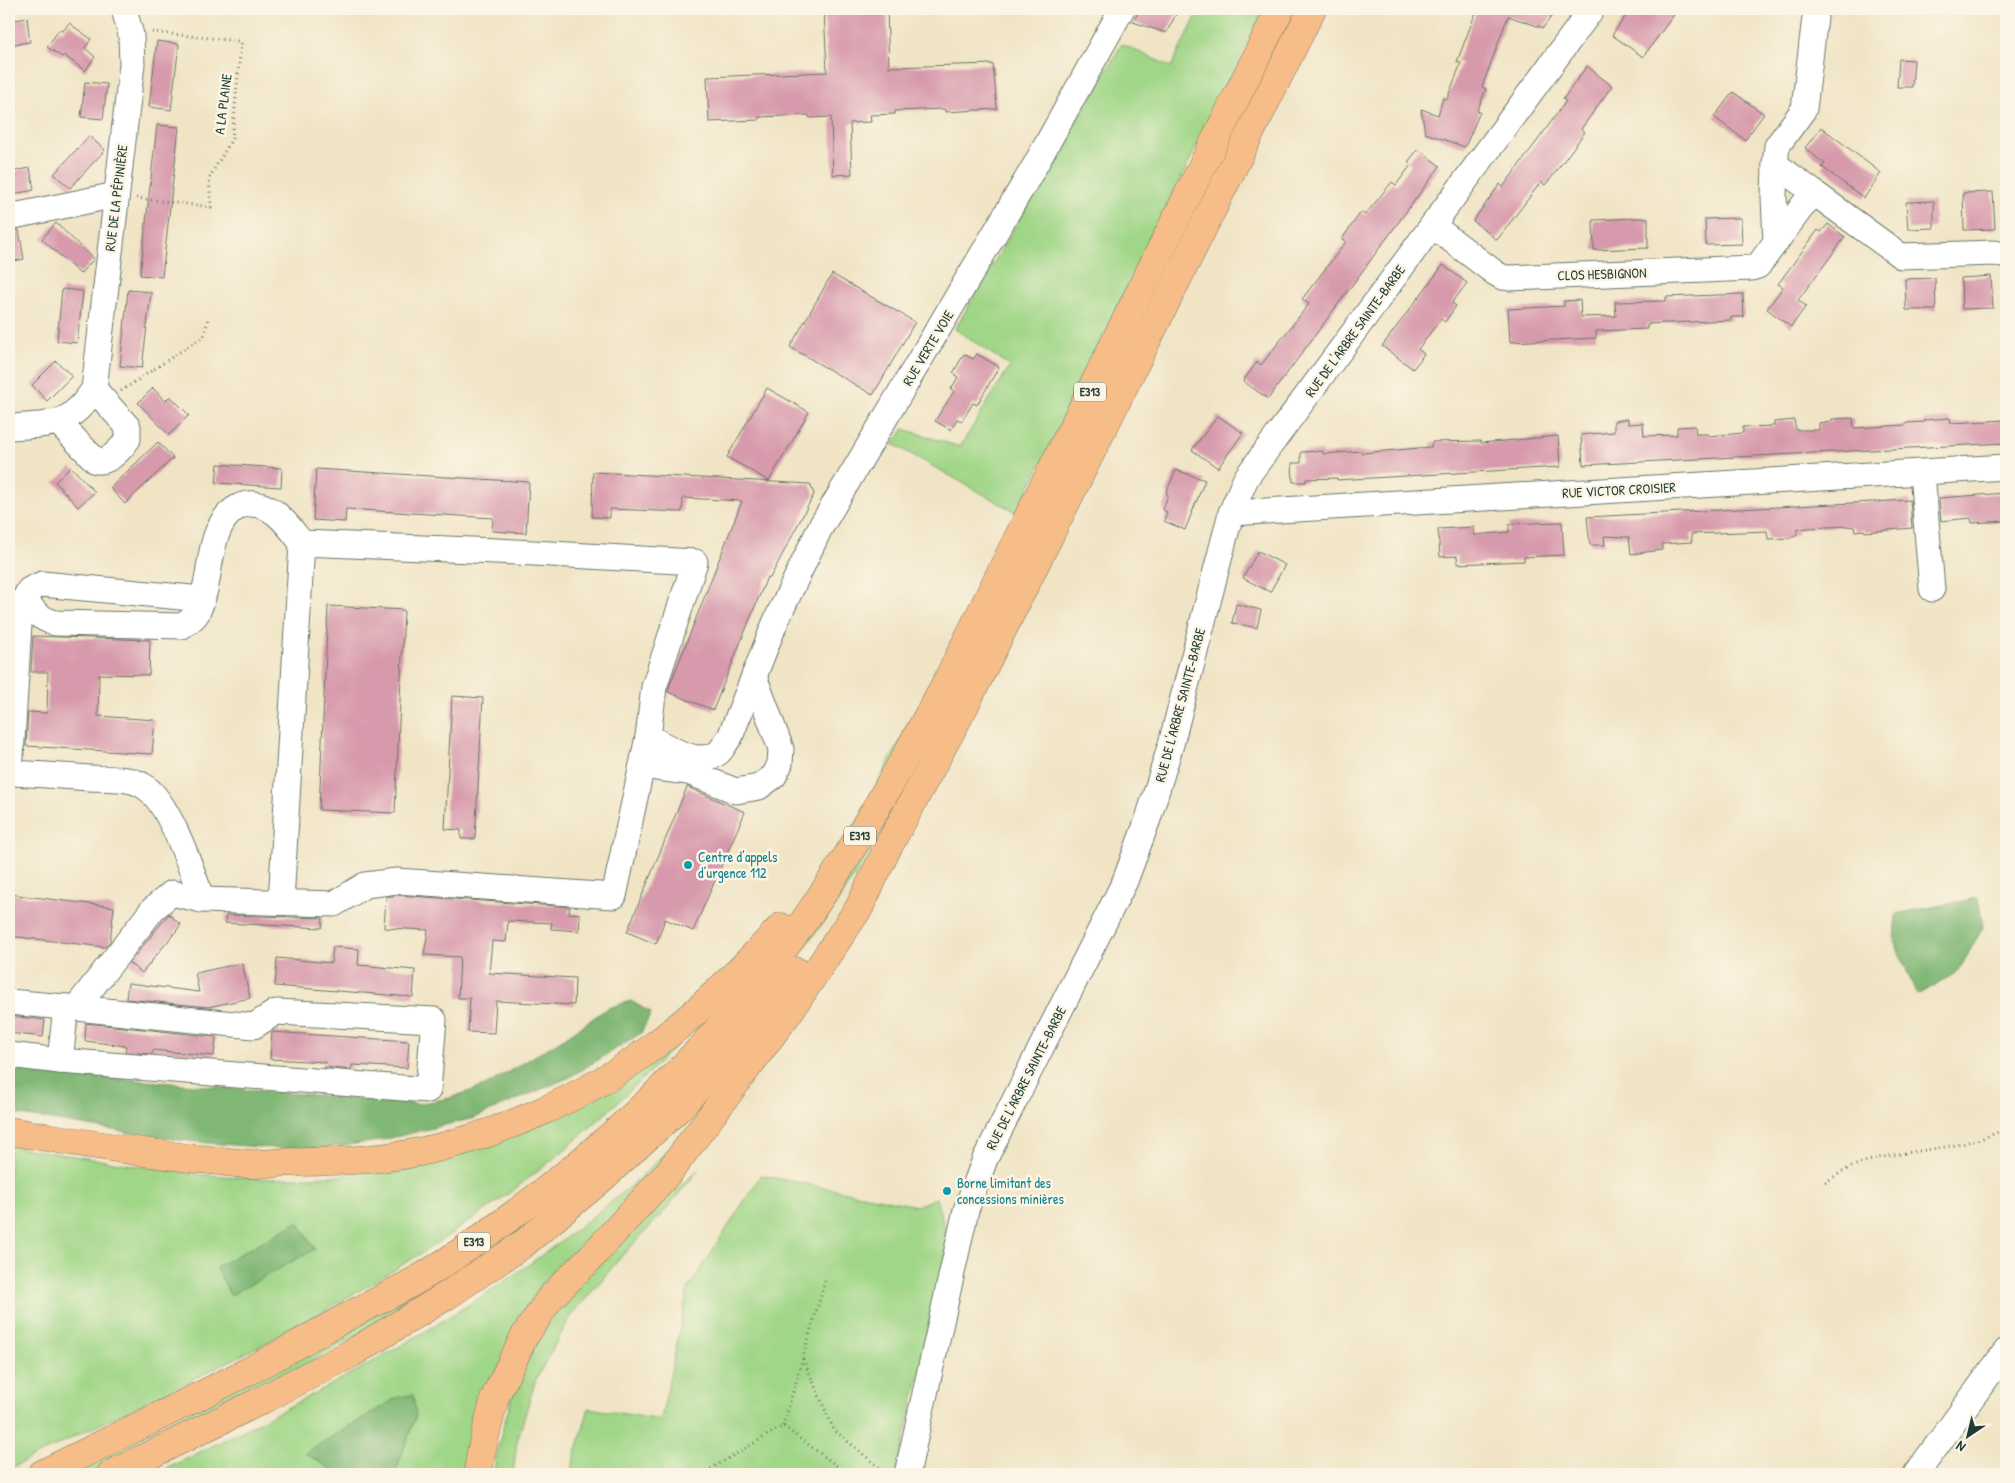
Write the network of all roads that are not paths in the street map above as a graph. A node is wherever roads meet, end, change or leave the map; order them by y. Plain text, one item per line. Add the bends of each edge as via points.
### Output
1 (124, 9) edge
2 (1122, 9) edge
3 (1280, 9) edge
4 (1312, 9) edge
5 (1592, 9) edge
6 (1816, 9) edge
7 (1775, 164) junction
8 (1813, 192) junction
9 (116, 195) junction
10 (9, 217) edge
11 (1433, 226) junction
12 (1776, 242) junction
13 (2006, 256) edge
14 (100, 395) junction
15 (59, 423) junction
16 (9, 427) edge
17 (2006, 467) edge
18 (1922, 473) junction
19 (1231, 513) junction
20 (302, 544) junction
21 (1932, 589) dead end
22 (26, 598) junction
23 (202, 599) junction
24 (751, 684) junction
25 (648, 737) junction
26 (719, 752) junction
27 (642, 766) junction
28 (9, 773) edge
29 (759, 787) junction
30 (887, 849) junction
31 (820, 898) junction
32 (202, 900) junction
33 (281, 902) junction
34 (9, 1002) edge
35 (71, 1007) junction
36 (9, 1055) edge
37 (60, 1061) junction
38 (9, 1131) edge
39 (2006, 1350) edge
40 (42, 1474) edge
41 (111, 1474) edge
42 (478, 1474) edge
43 (907, 1474) edge
44 (1916, 1474) edge

1 - 9 street, RUE DE LA PÉPINIÈRE via 131,35 132,64
2 - 24 street, RUE VERTE VOIE via 1034,169 820,528 775,623
3 - 31 highway, E313 via 947,681 897,773
4 - 30 highway, E313 via 964,707
5 - 11 street, RUE DE L'ARBRE SAINTE-BARBE
6 - 7 street via 1804,110 1777,146
7 - 8 street
7 - 12 street
8 - 12 street, CLOS HESBIGNON
8 - 13 street via 1900,256 1995,253
9 - 10 street
9 - 14 street, RUE DE LA PÉPINIÈRE
11 - 12 street, CLOS HESBIGNON via 1502,277 1509,278 1752,268 1762,262
11 - 19 street, RUE DE L'ARBRE SAINTE-BARBE via 1246,478
14 - 15 street via 88,399
14 - 15 street via 124,420 129,434 126,443 106,460 101,462 92,458
15 - 16 street
17 - 18 street, RUE VICTOR CROISIER
18 - 19 street, RUE VICTOR CROISIER
18 - 21 street
19 - 43 street, RUE DE L'ARBRE SAINTE-BARBE via 1171,744 1128,872 985,1159 966,1210
20 - 23 street via 274,512 252,502 238,506 226,517 216,536
20 - 25 street via 695,562 654,687
20 - 33 street
22 - 23 street via 29,590 42,584
22 - 23 street via 43,620 56,624 182,626 197,612
22 - 28 street via 20,608
24 - 26 street, RUE VERTE VOIE via 730,737
24 - 29 street via 781,748 780,764 774,776
25 - 26 street via 689,757 706,757
25 - 27 street
26 - 29 street via 721,764 729,774 740,782
27 - 29 street via 688,772 736,791
27 - 33 street via 614,896 397,881 365,885 334,904
28 - 32 street via 124,780 143,786 155,796 164,811 187,857
30 - 41 highway, E313 via 753,1027 678,1109 522,1245 352,1353
30 - 42 highway via 859,908 789,1012 668,1172 550,1298 524,1337 495,1397
31 - 38 highway via 784,924 690,1017 645,1052 550,1108 479,1136 390,1157 248,1164 150,1154
31 - 40 highway, E313 via 753,988 654,1098 583,1160 505,1221 424,1275 250,1371
32 - 33 street
32 - 35 street via 172,893 153,908
34 - 35 street
35 - 37 street
35 - 37 street via 254,1026 276,1012 434,1020 428,1090
36 - 37 street
39 - 44 street

